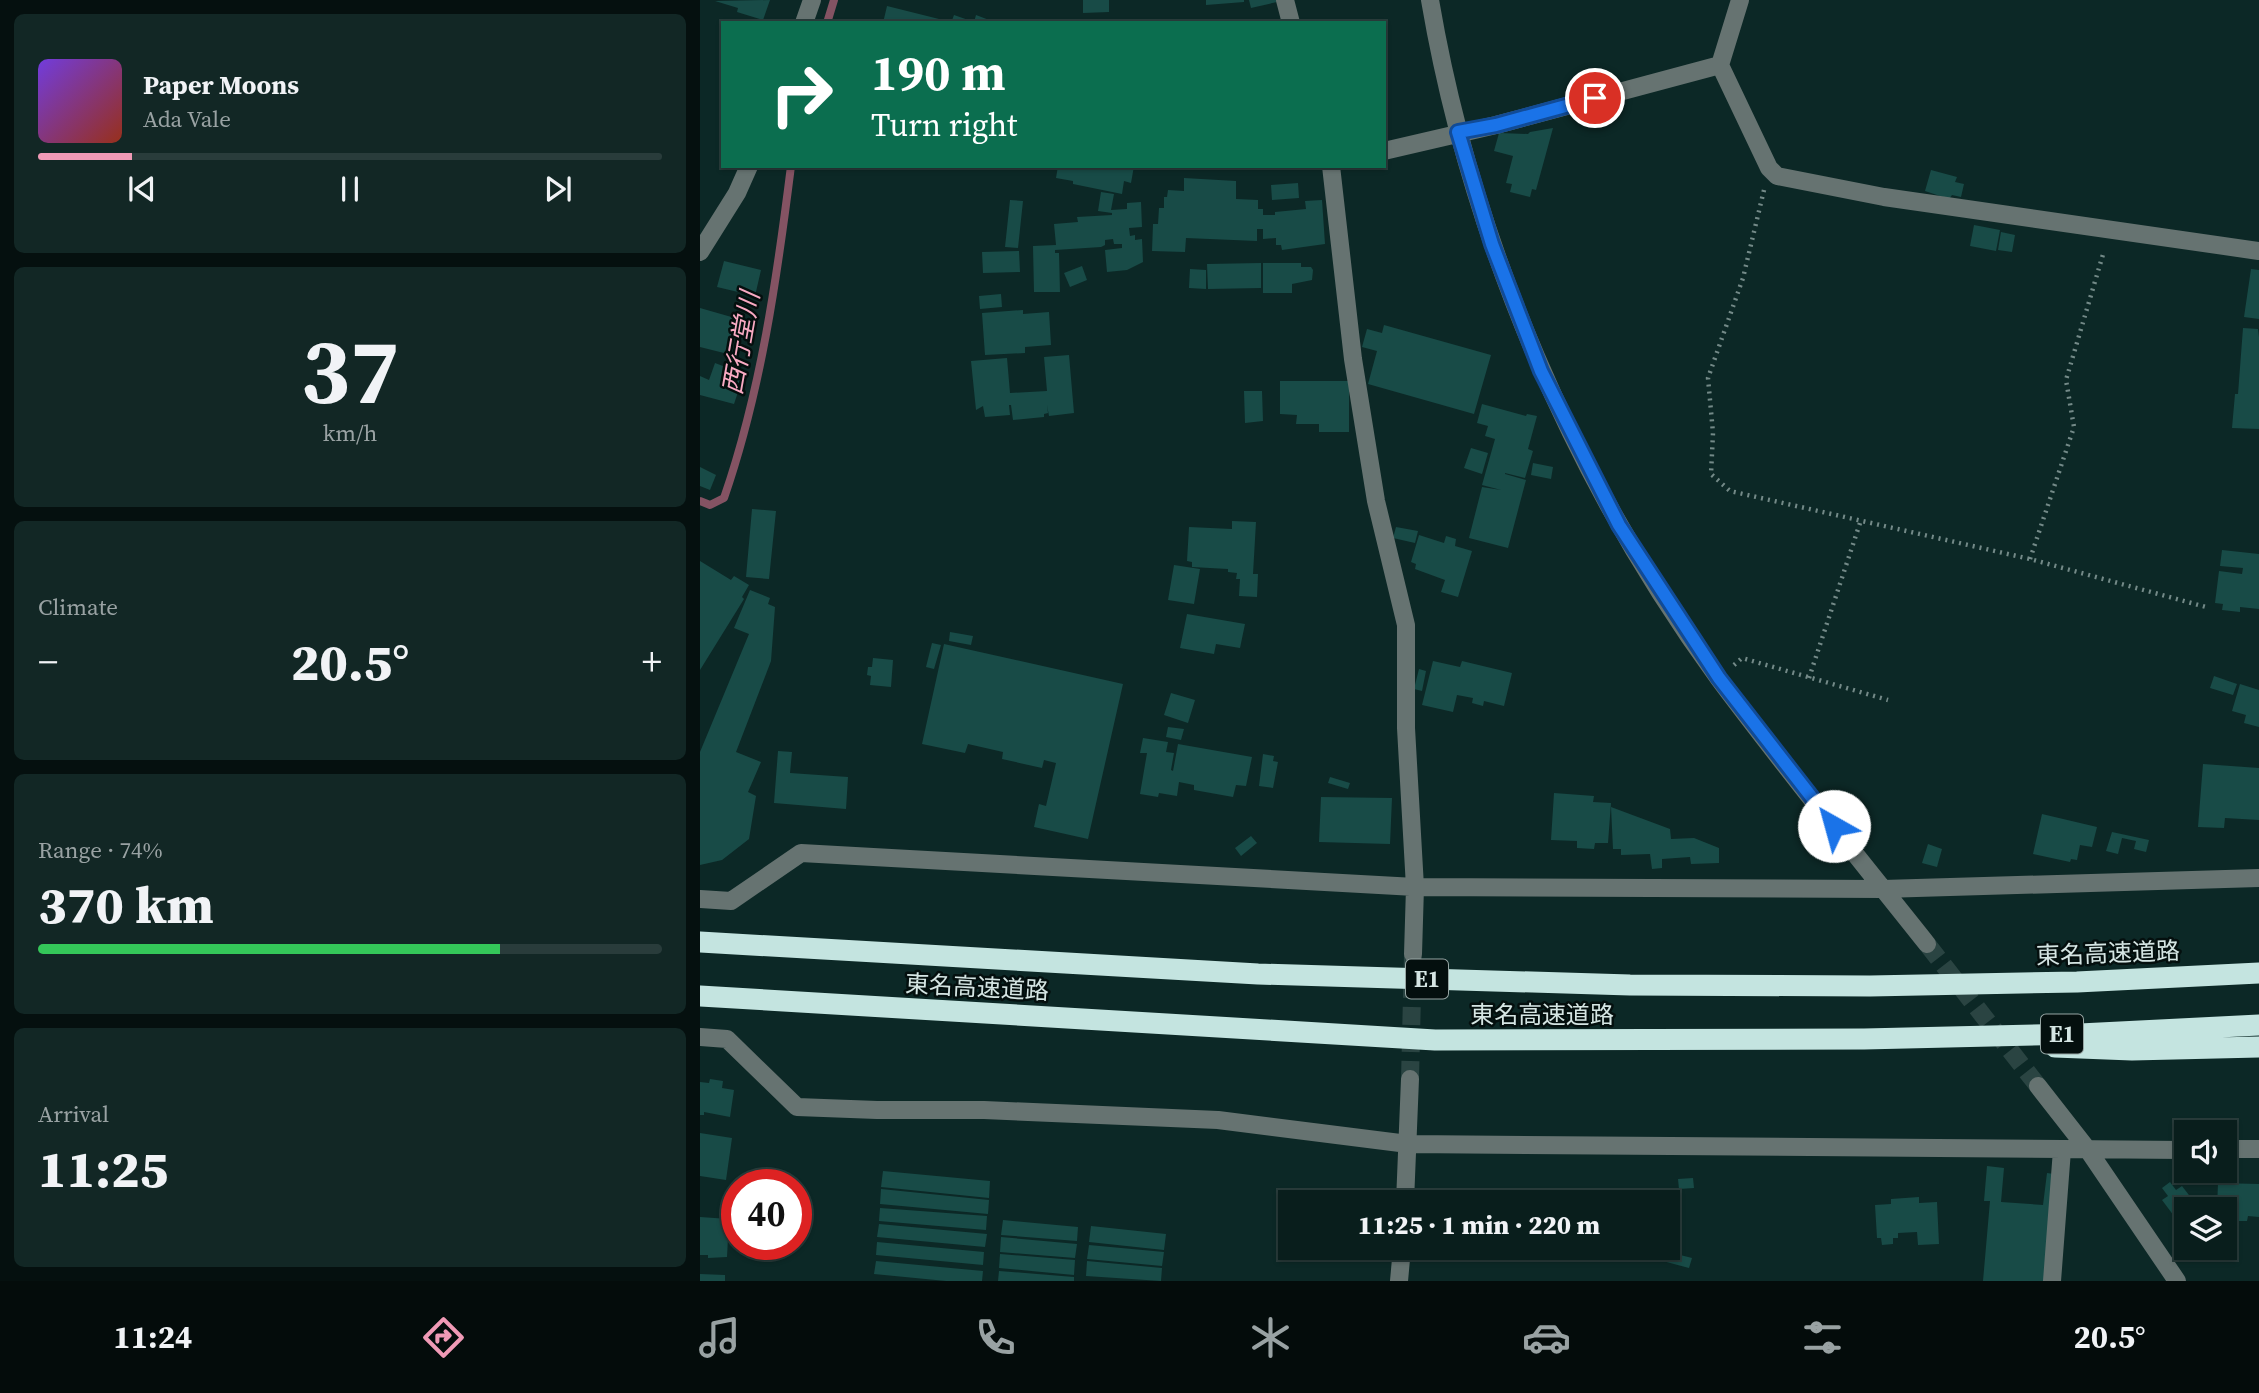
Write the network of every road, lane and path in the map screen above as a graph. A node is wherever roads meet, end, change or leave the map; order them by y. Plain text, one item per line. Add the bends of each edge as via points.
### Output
1 (812, 0) edge
2 (1286, 0) edge
3 (1430, 0) edge
4 (1740, 0) edge
5 (805, 21) edge
6 (1291, 21) edge
7 (1720, 65) junction
8 (1458, 132) junction
9 (1386, 150) edge
10 (1769, 167) junction
11 (748, 168) edge
12 (1331, 168) edge
13 (2111, 230) junction
14 (2259, 251) edge
15 (700, 252) edge
16 (1861, 520) junction
17 (2030, 559) junction
18 (2206, 607) dead end
19 (1719, 678) junction
20 (1809, 678) junction
21 (1888, 700) dead end
22 (2259, 878) edge
23 (1415, 887) junction
24 (1883, 889) junction
25 (700, 899) edge
26 (700, 942) edge
27 (1927, 944) tunnel mouth
28 (1413, 954) tunnel mouth
29 (2259, 973) edge
30 (700, 996) edge
31 (2259, 1025) edge
32 (700, 1037) edge
33 (1864, 1039) junction
34 (2259, 1047) edge
35 (1410, 1079) tunnel mouth
36 (2038, 1086) tunnel mouth
37 (1408, 1144) junction
38 (2237, 1149) edge
39 (2259, 1149) edge
40 (2062, 1150) junction
41 (2088, 1150) junction
42 (2174, 1150) edge
43 (1406, 1190) edge
44 (1401, 1260) edge
45 (1399, 1281) edge
46 (2052, 1281) edge
47 (2177, 1281) edge

1 - 5 street
2 - 6 street
3 - 8 street
4 - 7 street
7 - 8 street
7 - 10 street
8 - 9 street
8 - 19 street via 1492,244 1541,371 1619,525
10 - 13 street via 1777,176 1830,188
10 - 16 path via 1743,278 1708,378 1711,474 1730,491
11 - 15 street
12 - 23 street via 1353,359 1374,488 1406,625 1406,728
13 - 14 street
13 - 17 path via 2066,380 2074,426
16 - 17 path
16 - 20 path
17 - 18 path
19 - 20 path via 1742,658
19 - 24 street
20 - 21 path
22 - 24 street
23 - 24 street
23 - 25 street via 801,853 731,901
23 - 28 street
24 - 27 street
26 - 29 highway, 東名高速道路 / E1 via 1258,974 1630,985 1870,986
30 - 33 highway, 東名高速道路 / E1 via 1435,1040
31 - 33 highway, 東名高速道路 / E1
32 - 37 street via 727,1039 797,1107 1218,1120
33 - 34 highway via 2133,1050
35 - 37 street
36 - 41 street
37 - 40 street
37 - 43 street
38 - 39 street
40 - 41 street
40 - 46 street
41 - 42 street
41 - 47 street
44 - 45 street

